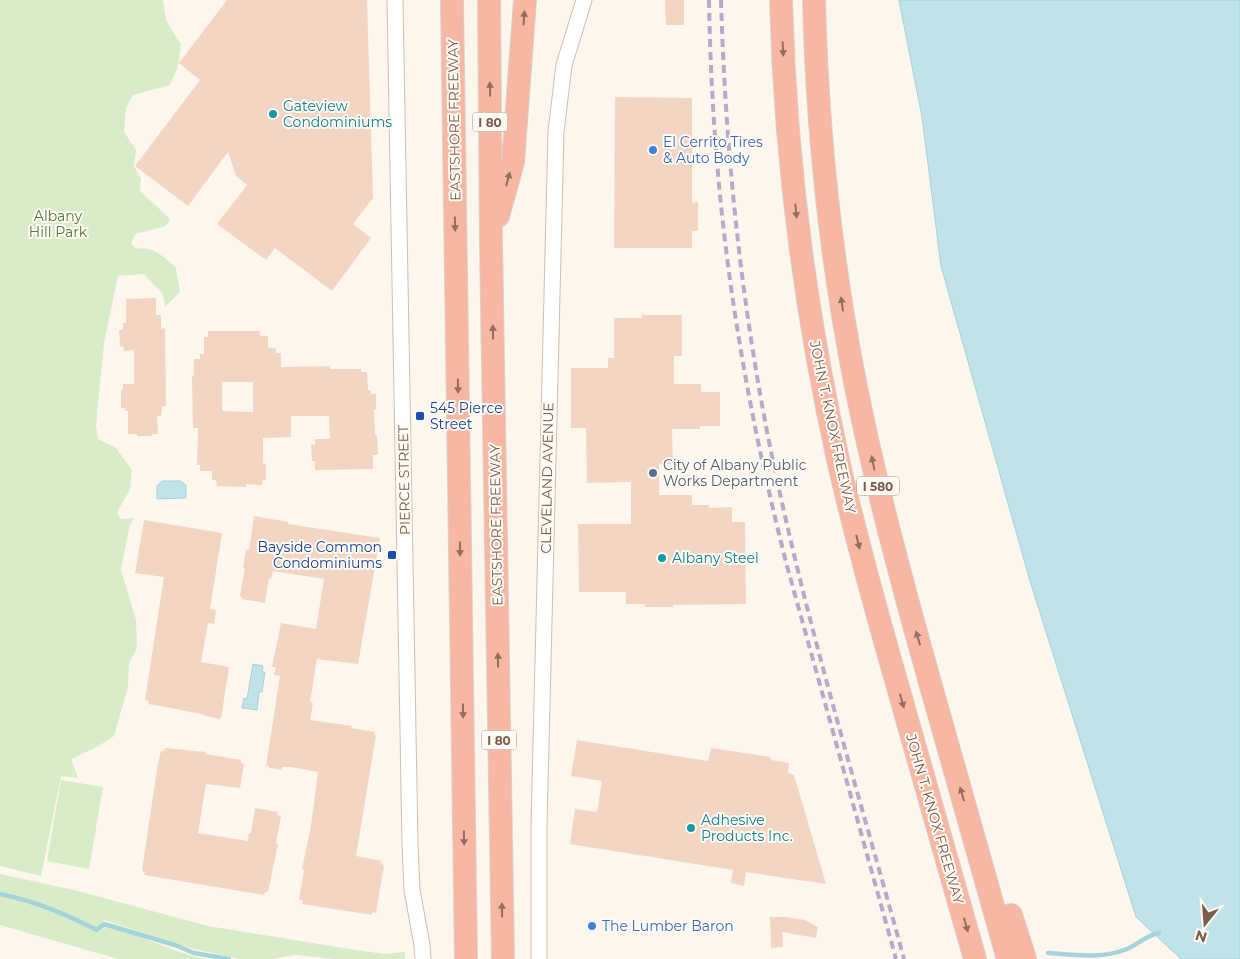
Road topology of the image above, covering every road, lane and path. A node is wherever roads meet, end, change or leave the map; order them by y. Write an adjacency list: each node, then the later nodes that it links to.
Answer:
1 (395, 0): 10 (street, PIERCE STREET)
2 (452, 0): 11 (highway, EASTSHORE FREEWAY / I 80, one-way to 11)
3 (489, 0): 8 (highway, EASTSHORE FREEWAY / I 80, one-way to 3)
4 (525, 0): 8 (highway, one-way to 4)
5 (584, 0): 13 (street, CLEVELAND AVENUE)
6 (782, 0): 14 (highway, JOHN T. KNOX FREEWAY / I 580, one-way to 14)
7 (814, 0): 9 (highway, I 580, one-way to 7)
8 (491, 243): 12 (highway, EASTSHORE FREEWAY / I 80, one-way to 8)
9 (969, 822): 15 (highway, I 580); 16 (highway)
10 (423, 959)
11 (466, 959)
12 (503, 959)
13 (539, 959)
14 (975, 959)
15 (1008, 959)
16 (1025, 959)

